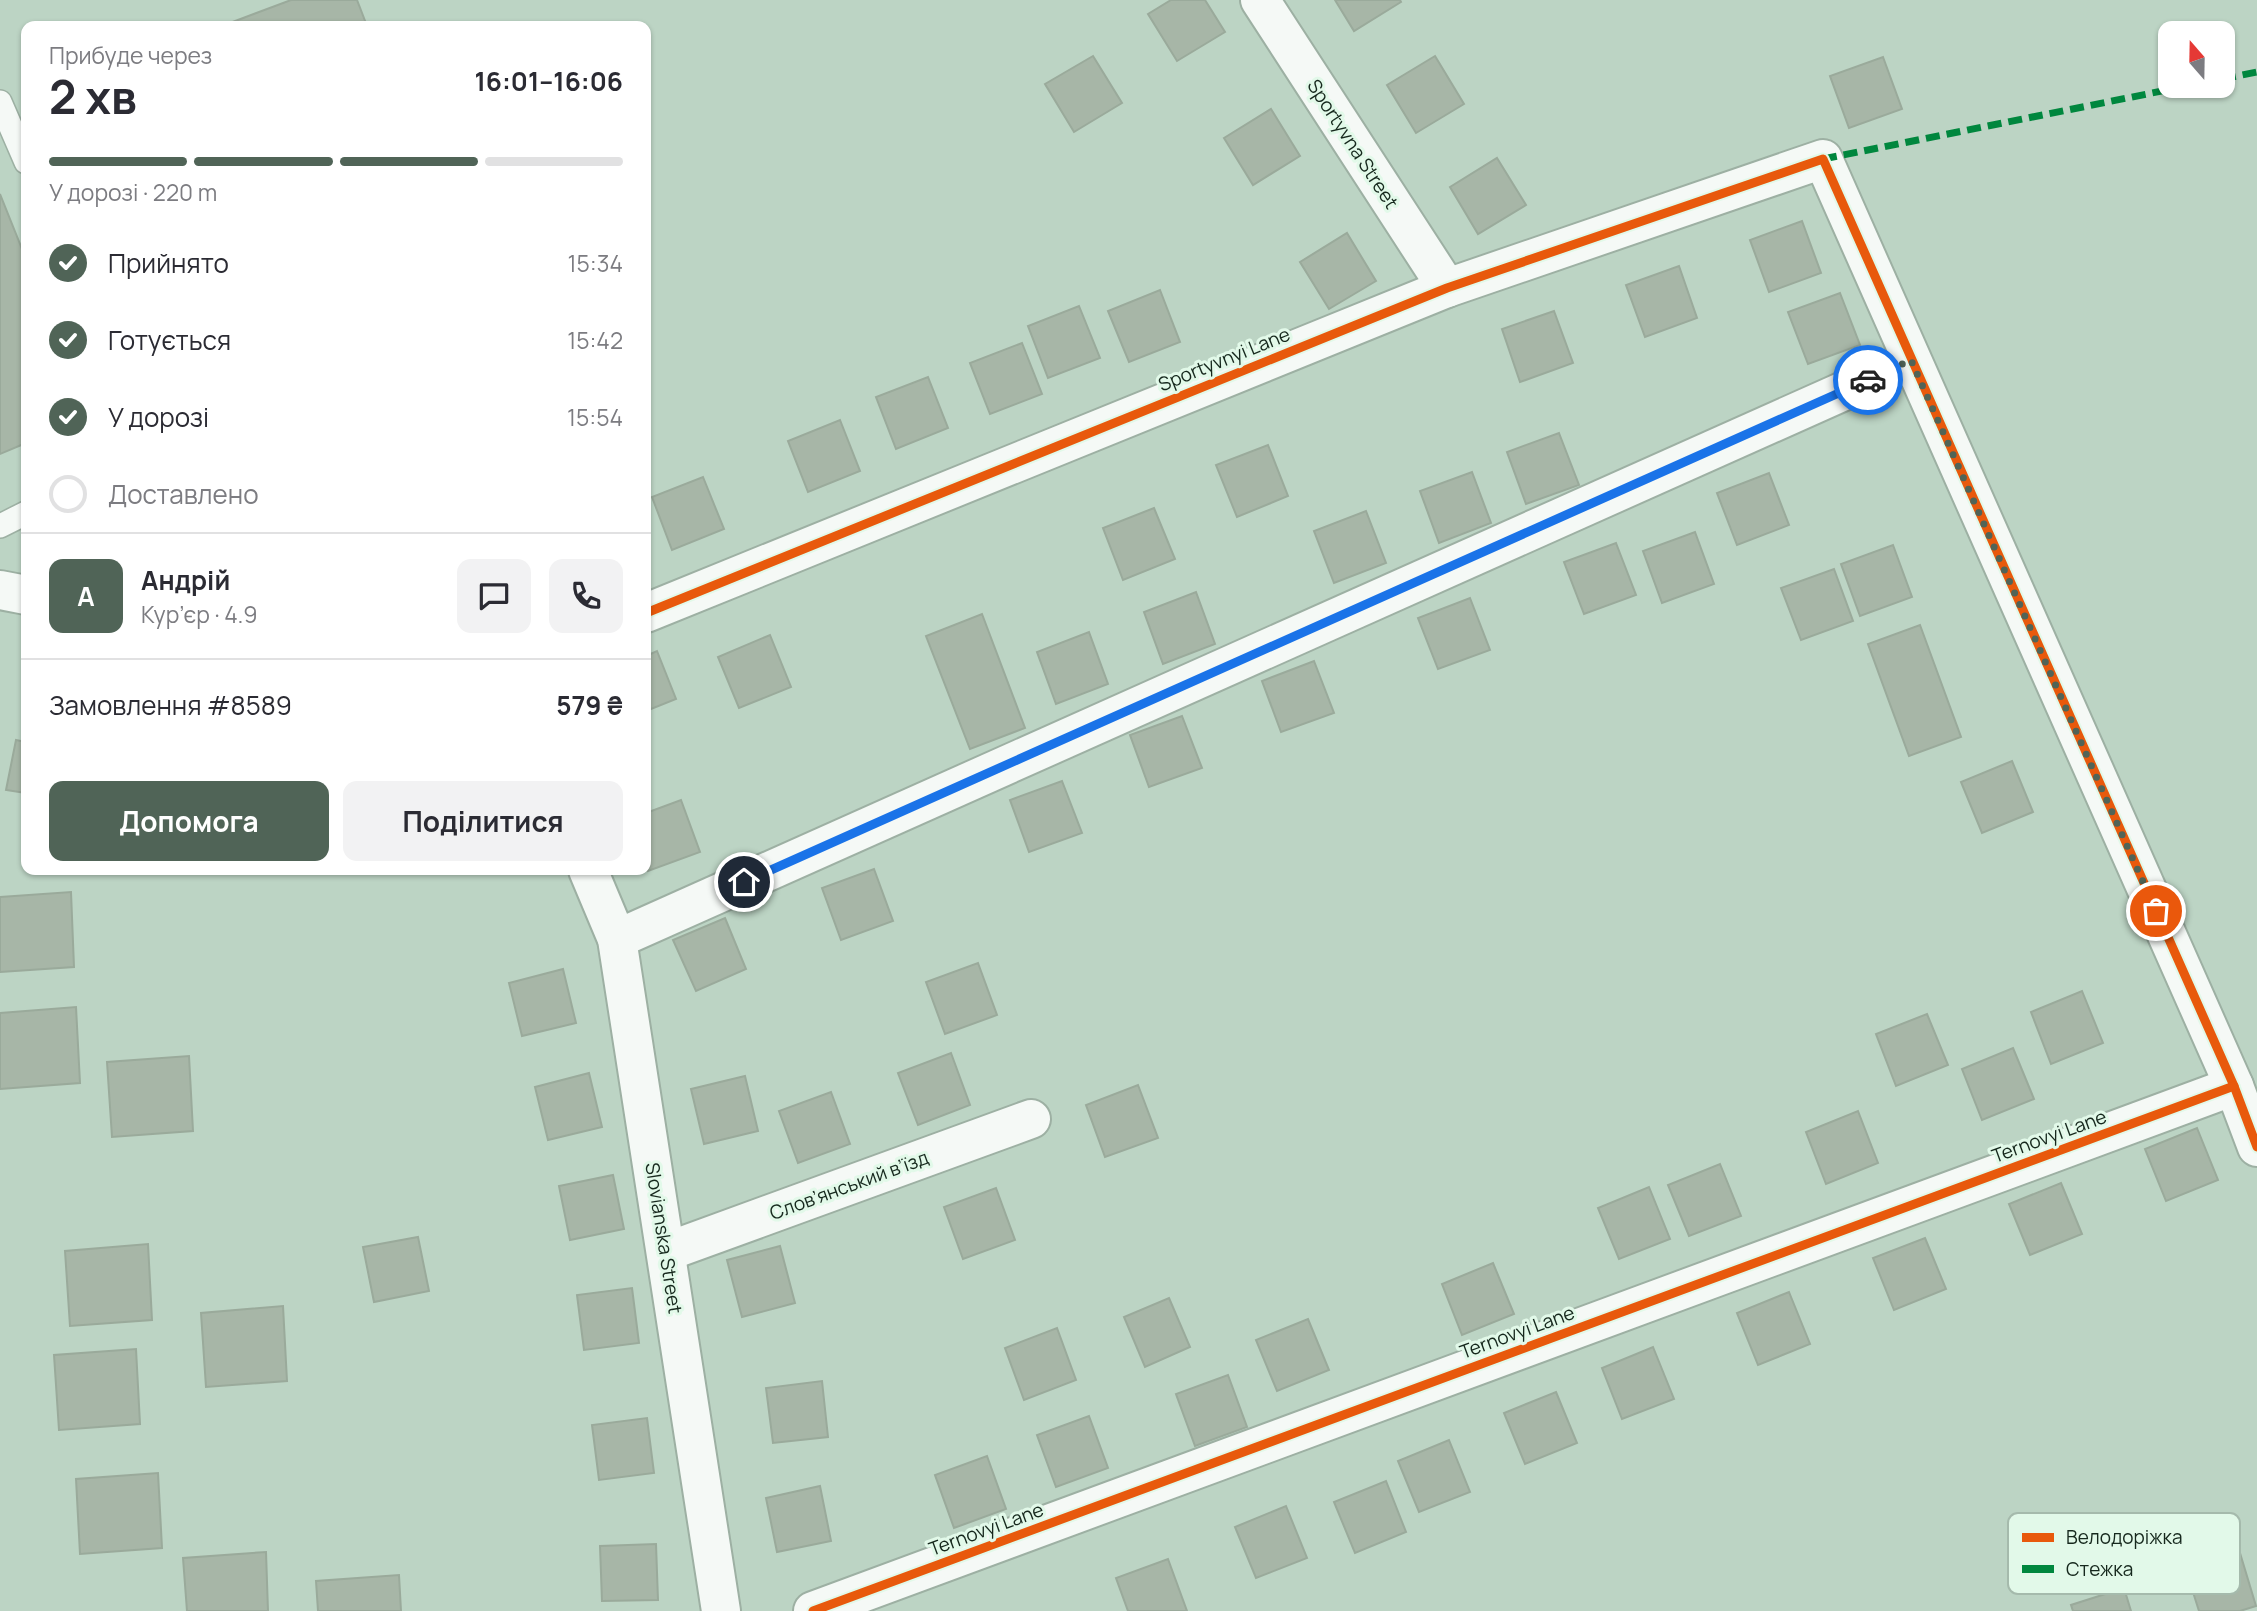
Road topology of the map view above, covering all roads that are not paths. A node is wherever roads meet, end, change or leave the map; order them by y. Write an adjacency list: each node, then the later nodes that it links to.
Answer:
1 (1259, 0): 4 (street, Sportyvna Street)
2 (0, 103): 3 (lane)
3 (21, 151)
4 (1447, 288): 5 (street, Sportyvnyi Lane); 10 (street, Sportyvnyi Lane)
5 (1911, 360): 12 (street); 13 (street)
6 (21, 516): 7 (lane)
7 (0, 526)
8 (0, 590): 9 (street)
9 (21, 594)
10 (651, 611)
11 (590, 875): 12 (street, Slovianska Street)
12 (617, 939): 16 (street, Slovianska Street)
13 (2234, 1086): 15 (street); 18 (street, Ternovyi Lane)
14 (1031, 1119): 16 (street, Слов’янський в’їзд)
15 (2257, 1147)
16 (666, 1252): 17 (street, Slovianska Street)
17 (721, 1611)
18 (813, 1611)

